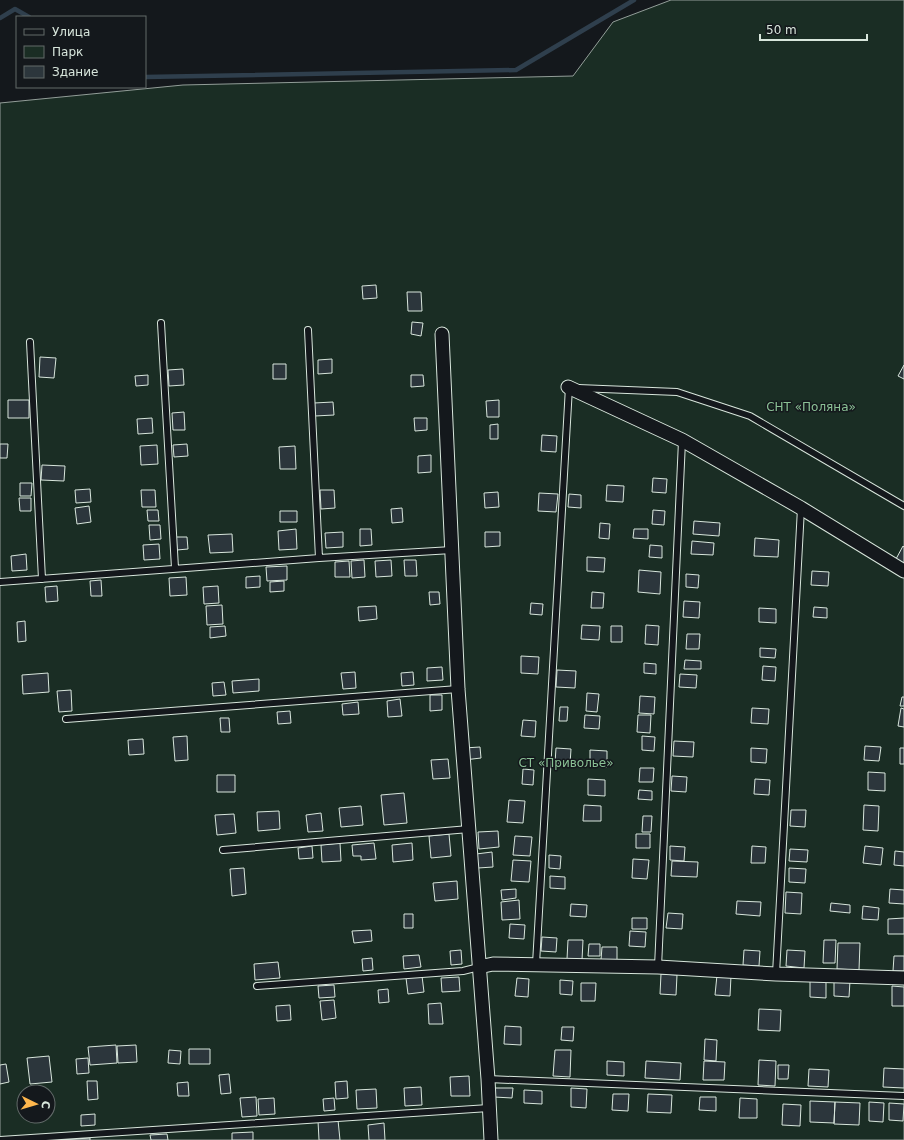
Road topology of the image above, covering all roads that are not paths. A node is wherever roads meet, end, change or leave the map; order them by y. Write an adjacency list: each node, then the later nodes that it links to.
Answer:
1 (160, 324): 11 (lane)
2 (308, 330): 10 (lane)
3 (442, 334): 9 (street)
4 (30, 342): 13 (lane)
5 (568, 387): 6 (street); 7 (lane); 19 (lane)
6 (682, 440): 8 (street); 21 (lane)
7 (904, 506)
8 (801, 508): 12 (street); 22 (lane)
9 (452, 550): 10 (lane); 15 (street)
10 (319, 558): 11 (lane)
11 (175, 568): 13 (lane)
12 (904, 571)
13 (42, 579): 14 (lane)
14 (0, 582)
15 (458, 689): 16 (lane); 17 (street)
16 (66, 719)
17 (469, 829): 18 (lane); 20 (street)
18 (223, 850)
19 (536, 964): 20 (street); 21 (street)
20 (479, 967): 24 (lane); 25 (street)
21 (658, 967): 22 (street)
22 (776, 974): 23 (street)
23 (904, 978)
24 (257, 986)
25 (488, 1079): 26 (lane); 27 (street)
26 (904, 1096)
27 (490, 1108): 28 (lane); 29 (street)
28 (0, 1140)
29 (491, 1140)

